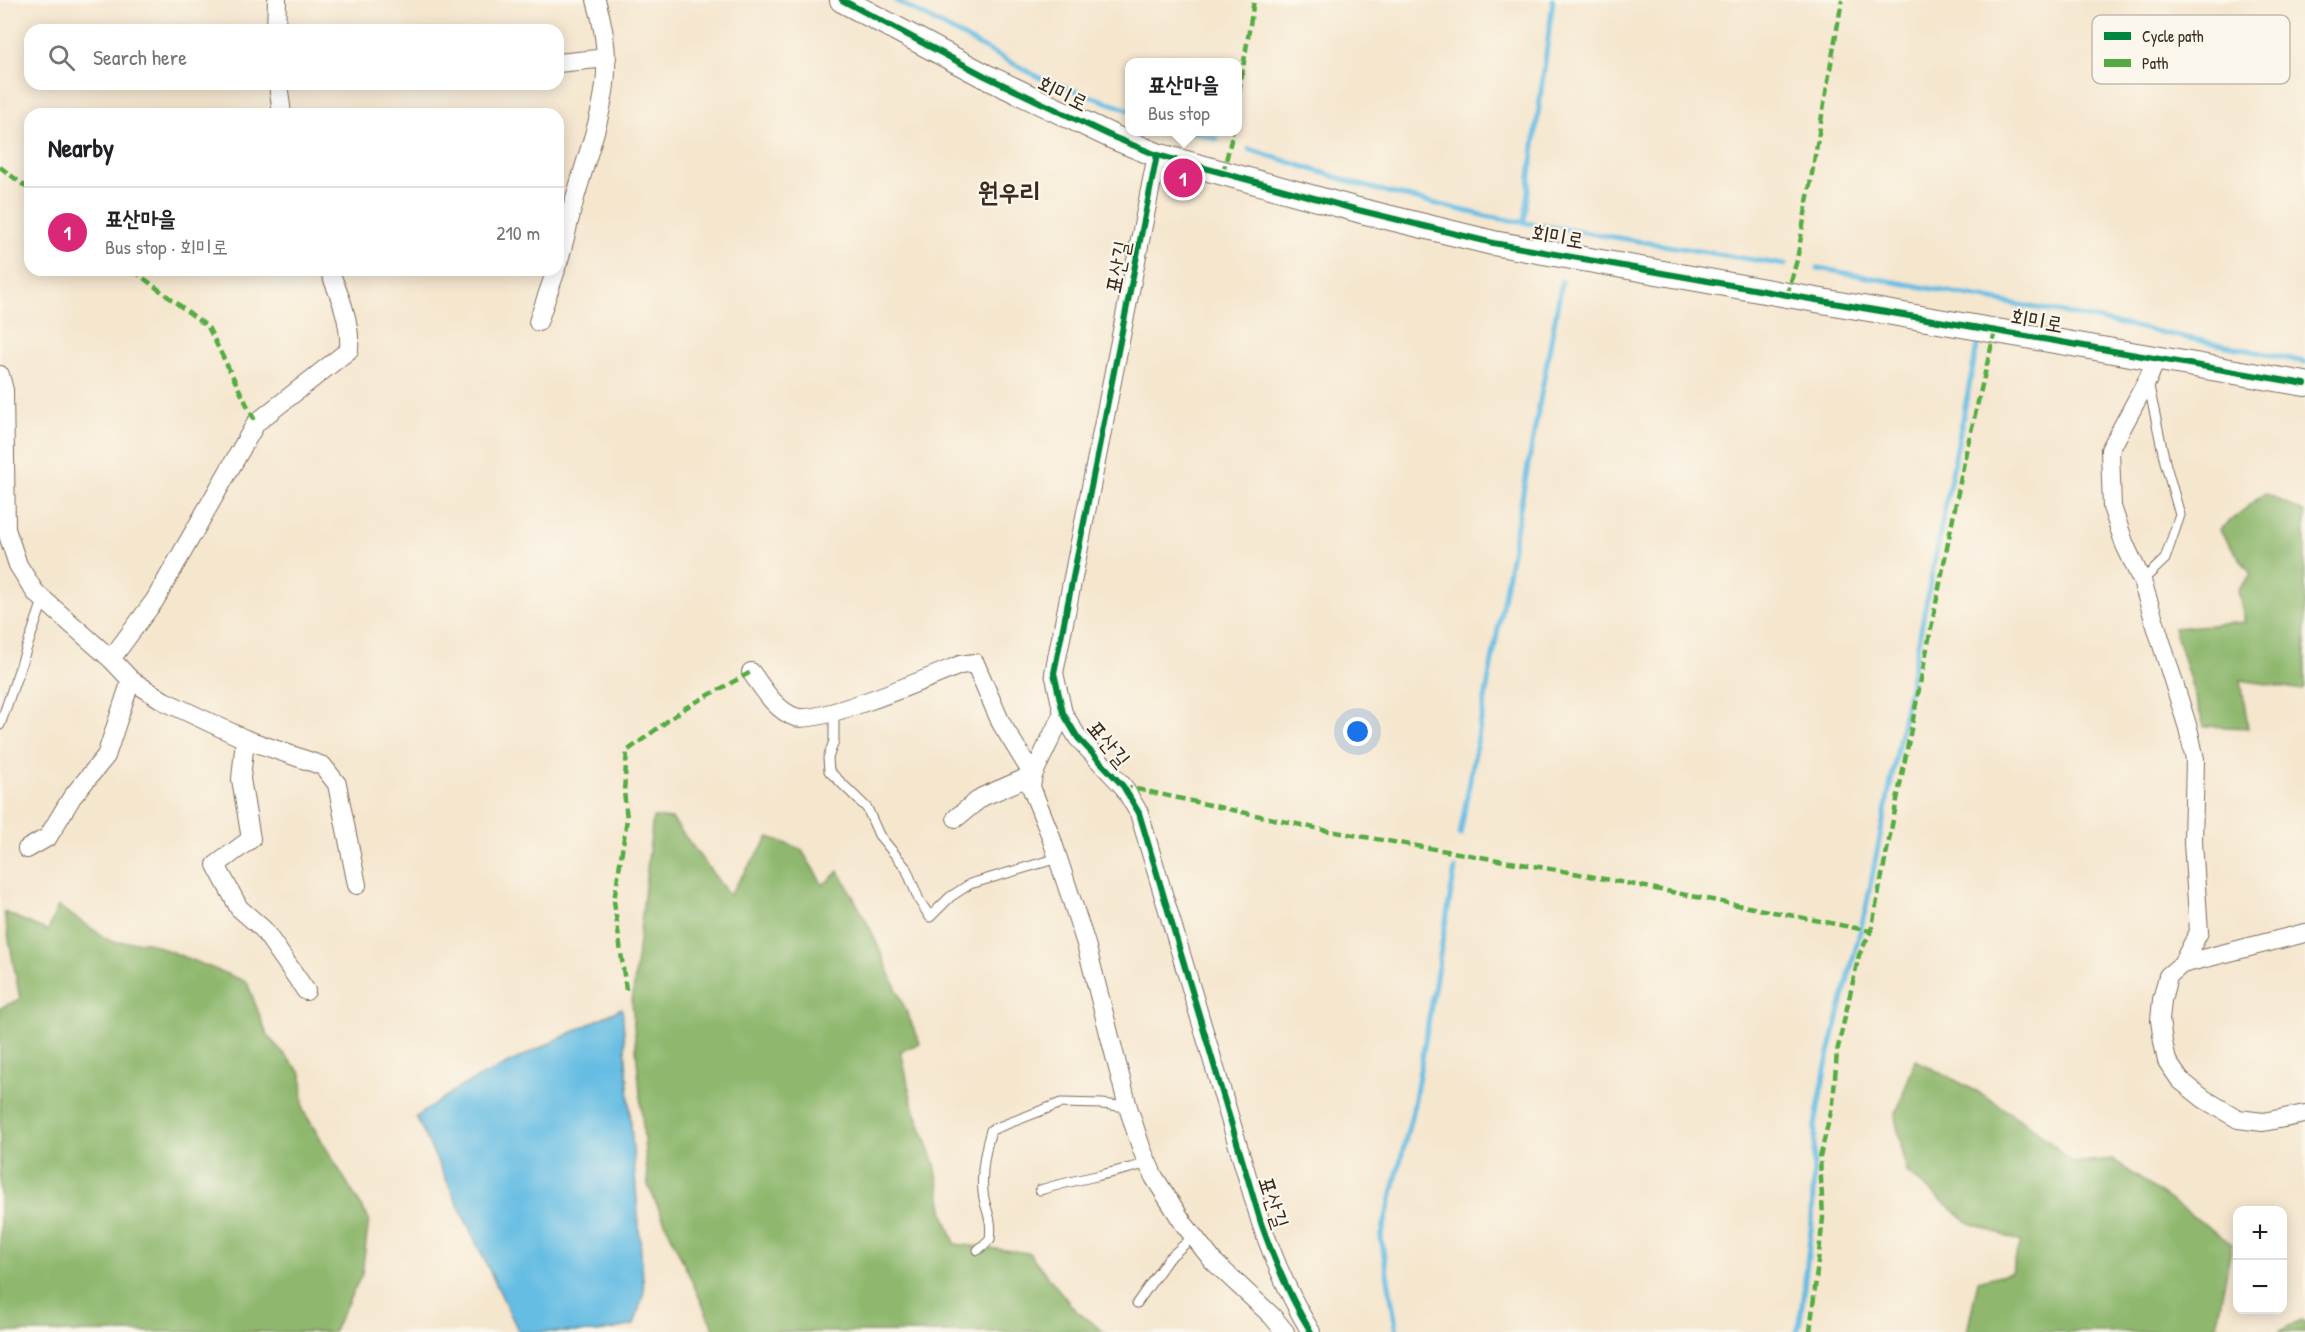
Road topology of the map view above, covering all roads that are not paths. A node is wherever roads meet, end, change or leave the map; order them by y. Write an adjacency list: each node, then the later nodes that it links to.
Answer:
1 (277, 0): 4 (street)
2 (596, 0): 5 (street)
3 (842, 0): 9 (street, 회미로)
4 (276, 24)
5 (607, 58): 6 (street); 10 (street)
6 (564, 62)
7 (279, 90): 8 (street)
8 (281, 108)
9 (1157, 155): 14 (street, 회미로); 25 (street, 표산길)
10 (564, 240)
11 (332, 276): 21 (street)
12 (554, 276): 13 (street)
13 (538, 322)
14 (2152, 369): 16 (street, 회미로); 19 (lane); 19 (street)
15 (0, 375): 17 (street)
16 (2305, 384)
17 (2, 434): 18 (street)
18 (3, 498): 20 (street)
19 (2142, 582): 34 (street)
20 (43, 601): 21 (street); 26 (lane)
21 (111, 659): 23 (street)
22 (751, 672): 24 (street)
23 (131, 680): 27 (street); 30 (street)
24 (834, 713): 28 (street); 31 (lane)
25 (1063, 713): 28 (street, 표산길); 44 (street, 표산길)
26 (0, 725)
27 (245, 739): 32 (street); 35 (street)
28 (1034, 775): 29 (street); 31 (street)
29 (956, 818)
30 (27, 849)
31 (1058, 858): 36 (street)
32 (357, 885)
33 (2305, 933): 34 (street)
34 (2182, 964): 37 (street)
35 (306, 991)
36 (1128, 1107): 38 (street); 41 (lane)
37 (2305, 1114)
38 (1148, 1163): 39 (lane); 40 (street)
39 (1040, 1190)
40 (1194, 1236): 42 (lane); 43 (street)
41 (978, 1250)
42 (1137, 1303)
43 (1285, 1332)
44 (1311, 1332)

